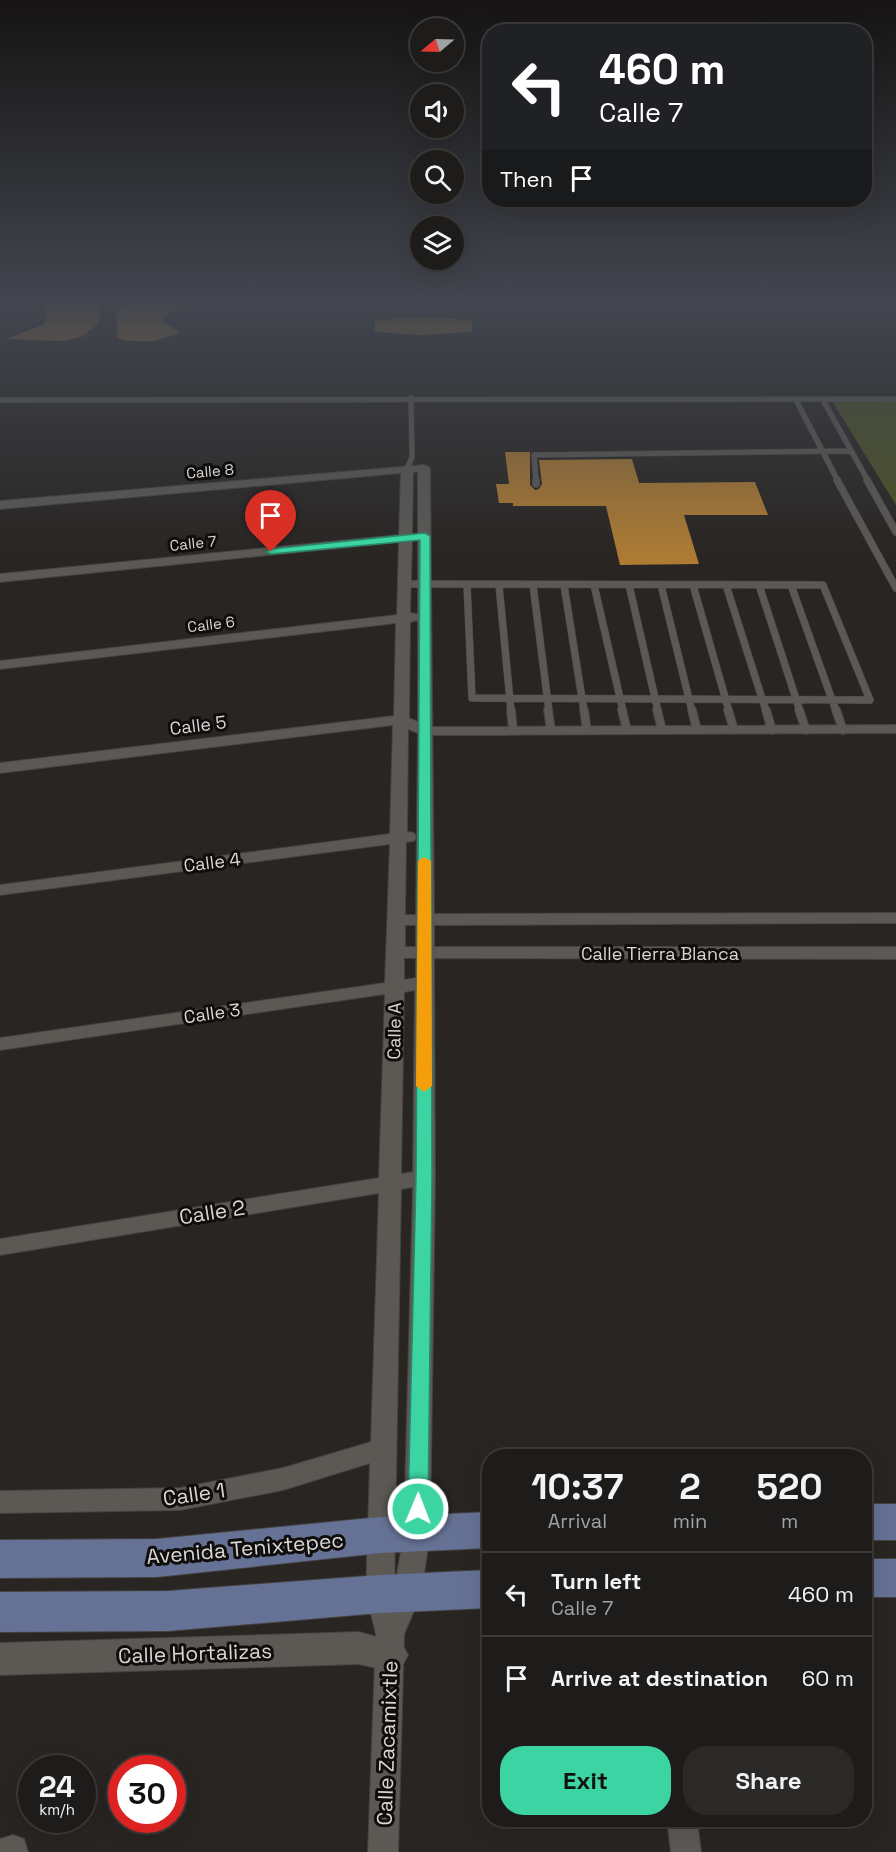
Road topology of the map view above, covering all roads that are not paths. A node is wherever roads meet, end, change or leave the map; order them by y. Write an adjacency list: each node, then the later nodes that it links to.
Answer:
1 (411, 398): 3 (lane); 4 (lane); 8 (lane)
2 (896, 399): 5 (lane)
3 (0, 400)
4 (796, 400): 5 (lane); 6 (lane)
5 (823, 400): 7 (lane)
6 (823, 451): 7 (lane); 9 (lane); 27 (lane)
7 (851, 452): 11 (lane)
8 (414, 464): 10 (street, Calle 8); 12 (street, Calle A)
9 (536, 484)
10 (0, 505)
11 (896, 532)
12 (416, 537): 13 (street, Calle 7); 14 (street, Calle A); 15 (street, Calle A)
13 (0, 578)
14 (405, 584): 15 (lane); 29 (street, Calle A)
15 (425, 585): 16 (lane); 28 (street, Calle A)
16 (467, 585): 17 (lane); 31 (lane)
17 (499, 585): 18 (lane); 31 (lane)
18 (533, 585): 19 (lane); 32 (lane)
19 (564, 585): 20 (lane); 33 (lane)
20 (594, 585): 21 (lane); 34 (lane)
21 (628, 585): 22 (lane); 35 (lane)
22 (661, 585): 23 (lane); 36 (lane)
23 (693, 585): 24 (lane); 37 (lane)
24 (726, 585): 25 (lane); 38 (lane)
25 (759, 585): 26 (lane); 39 (lane)
26 (791, 585): 40 (lane); 40 (lane)
27 (896, 588)
28 (425, 616): 29 (street, Calle 6); 52 (street, Calle A)
29 (404, 618): 30 (street, Calle 6); 41 (street, Calle A)
30 (0, 665)
31 (510, 698): 32 (lane); 53 (lane)
32 (548, 698): 33 (lane); 43 (lane)
33 (581, 698): 34 (lane); 44 (lane)
34 (620, 699): 35 (lane); 45 (lane)
35 (654, 699): 36 (lane); 46 (lane)
36 (691, 699): 37 (lane); 47 (lane)
37 (726, 699): 38 (lane); 48 (lane)
38 (764, 699): 39 (lane); 49 (lane)
39 (798, 700): 40 (lane); 50 (lane)
40 (834, 700): 51 (lane)
41 (400, 720): 52 (street); 54 (street, Calle 5); 56 (street, Calle A)
42 (896, 729): 51 (lane)
43 (551, 730): 44 (lane); 53 (lane)
44 (587, 730): 45 (lane)
45 (627, 730): 46 (lane)
46 (662, 730): 47 (lane)
47 (697, 730): 48 (lane)
48 (734, 730): 49 (lane)
49 (772, 730): 50 (lane)
50 (806, 730): 51 (lane)
51 (843, 730)
52 (426, 731): 53 (lane); 55 (street, Calle A)
53 (513, 731)
54 (0, 768)
55 (425, 835): 56 (street, Calle 4); 60 (street, Calle A)
56 (398, 838): 57 (street, Calle 4); 59 (street, Calle A)
57 (0, 890)
58 (896, 918): 60 (street, Calle Tierra Blanca)
59 (395, 920): 60 (street, Calle Tierra Blanca); 61 (street, Calle A)
60 (424, 920): 62 (street, Calle A)
61 (394, 952): 62 (street, Calle Tierra Blanca); 65 (street, Calle A)
62 (424, 953): 63 (street, Calle Tierra Blanca); 64 (street, Calle A)
63 (896, 953)
64 (424, 982): 65 (street, Calle 3); 67 (street, Calle A)
65 (394, 987): 66 (street, Calle 3); 68 (street, Calle A)
66 (0, 1044)
67 (424, 1178): 68 (street, Calle 2); 75 (street, Calle A)
68 (390, 1183): 69 (street, Calle 2); 70 (street, Calle A)
69 (0, 1247)
70 (383, 1449): 71 (street, Calle 1); 75 (street, Calle A)
71 (0, 1502)
72 (872, 1522): 73 (main road)
73 (896, 1522)
74 (482, 1530): 75 (main road, Avenida Tenixtepec)
75 (399, 1534): 76 (main road, Avenida Tenixtepec); 81 (street, Calle A); 81 (street, Calle A)
76 (0, 1559)
77 (872, 1578): 78 (main road)
78 (896, 1578)
79 (482, 1591): 81 (main road)
80 (0, 1612): 81 (main road)
81 (392, 1619): 82 (street, Calle Hortalizas); 84 (street, Calle Zacamixtle)
82 (0, 1659)
83 (683, 1827): 85 (street)
84 (383, 1852)
85 (686, 1852)

